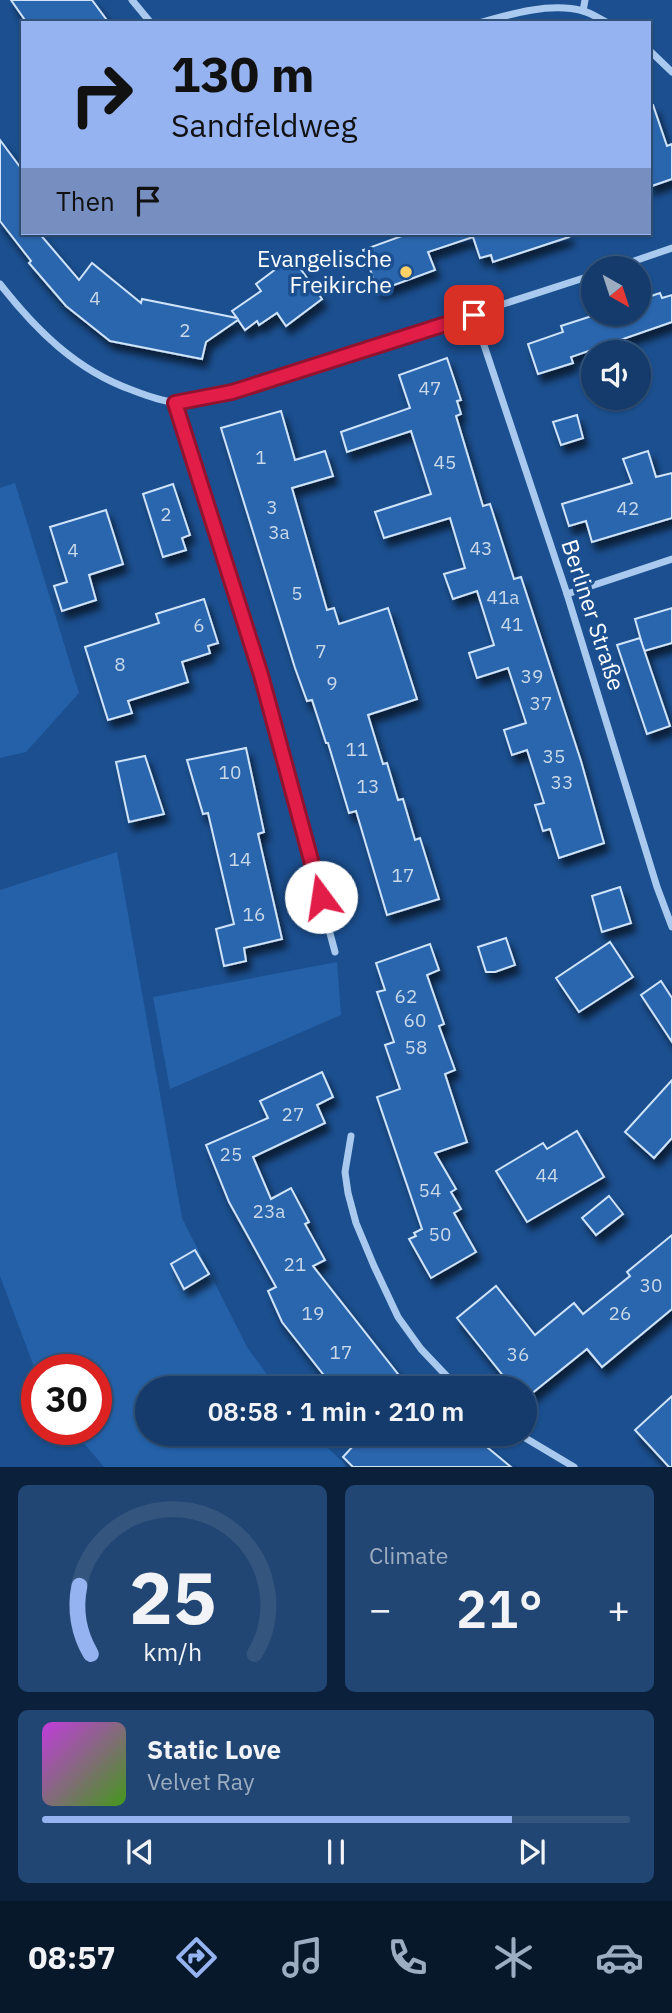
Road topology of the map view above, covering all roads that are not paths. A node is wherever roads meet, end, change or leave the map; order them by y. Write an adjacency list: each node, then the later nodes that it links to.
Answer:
1 (132, 0): 4 (street)
2 (585, 0): 3 (street)
3 (583, 11): 5 (street); 6 (street)
4 (150, 21)
5 (488, 21)
6 (604, 21)
7 (651, 52): 8 (street)
8 (672, 72)
9 (672, 248): 10 (street)
10 (649, 256)
11 (581, 279): 13 (street)
12 (0, 284): 14 (street)
13 (474, 315): 14 (street); 16 (street, Berliner Straße)
14 (175, 403): 18 (street)
15 (672, 559): 16 (street)
16 (567, 594): 17 (street, Berliner Straße)
17 (672, 927)
18 (335, 951)
19 (351, 1136): 20 (street)
20 (447, 1376)
21 (537, 1445): 22 (street)
22 (574, 1467)

